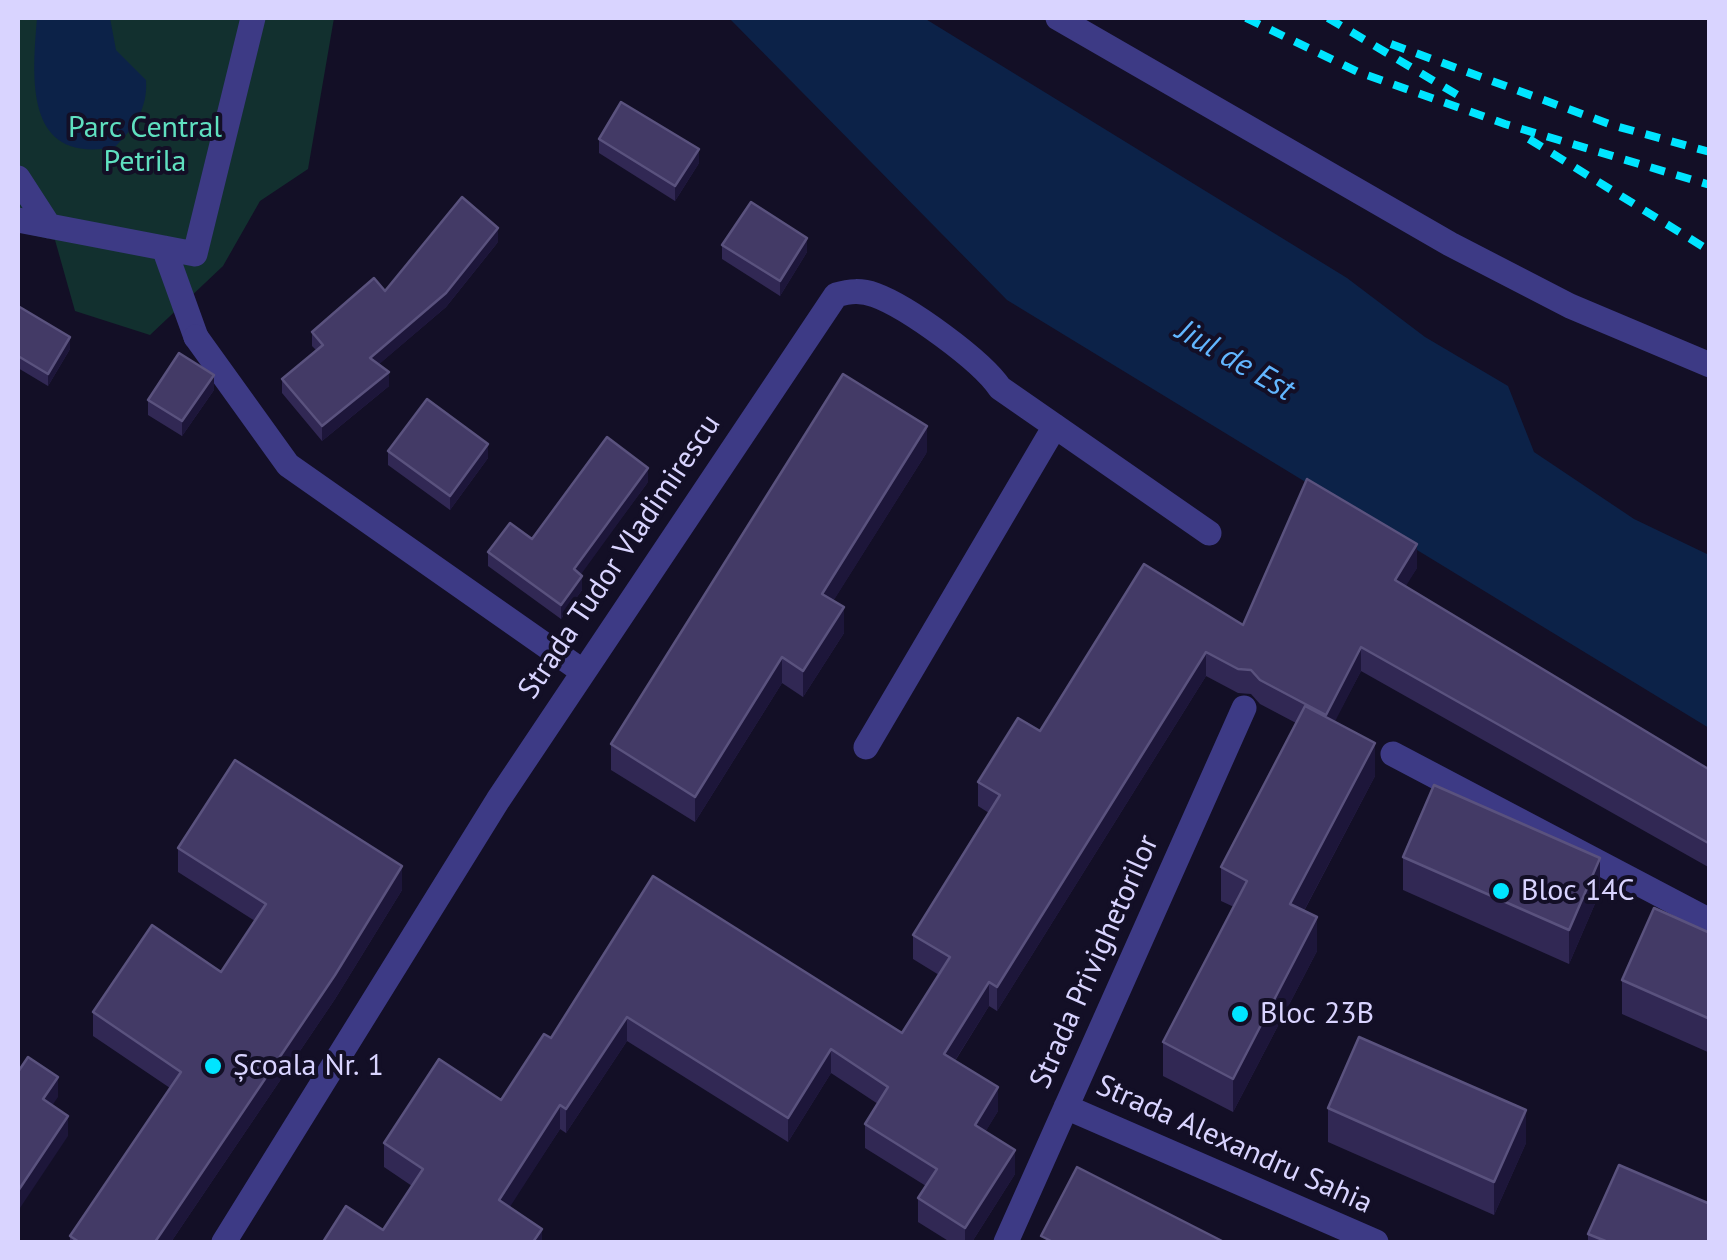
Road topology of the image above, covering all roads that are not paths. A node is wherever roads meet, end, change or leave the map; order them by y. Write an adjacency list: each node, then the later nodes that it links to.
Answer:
1 (253, 18): 6 (street)
2 (1058, 18): 7 (street)
3 (18, 178): 5 (street)
4 (18, 220): 5 (street)
5 (49, 226): 6 (street)
6 (164, 248): 10 (street)
7 (1710, 366)
8 (1055, 426): 9 (street, Strada Tudor Vladimirescu); 10 (street, Strada Tudor Vladimirescu); 12 (street)
9 (1209, 533)
10 (582, 671): 16 (street, Strada Tudor Vladimirescu)
11 (1244, 708): 15 (street, Strada Privighetorilor)
12 (866, 747)
13 (1393, 754): 14 (street)
14 (1710, 921)
15 (1066, 1108): 17 (street, Strada Privighetorilor); 18 (street, Strada Alexandru Sahia)
16 (224, 1242)
17 (1006, 1242)
18 (1376, 1242)

